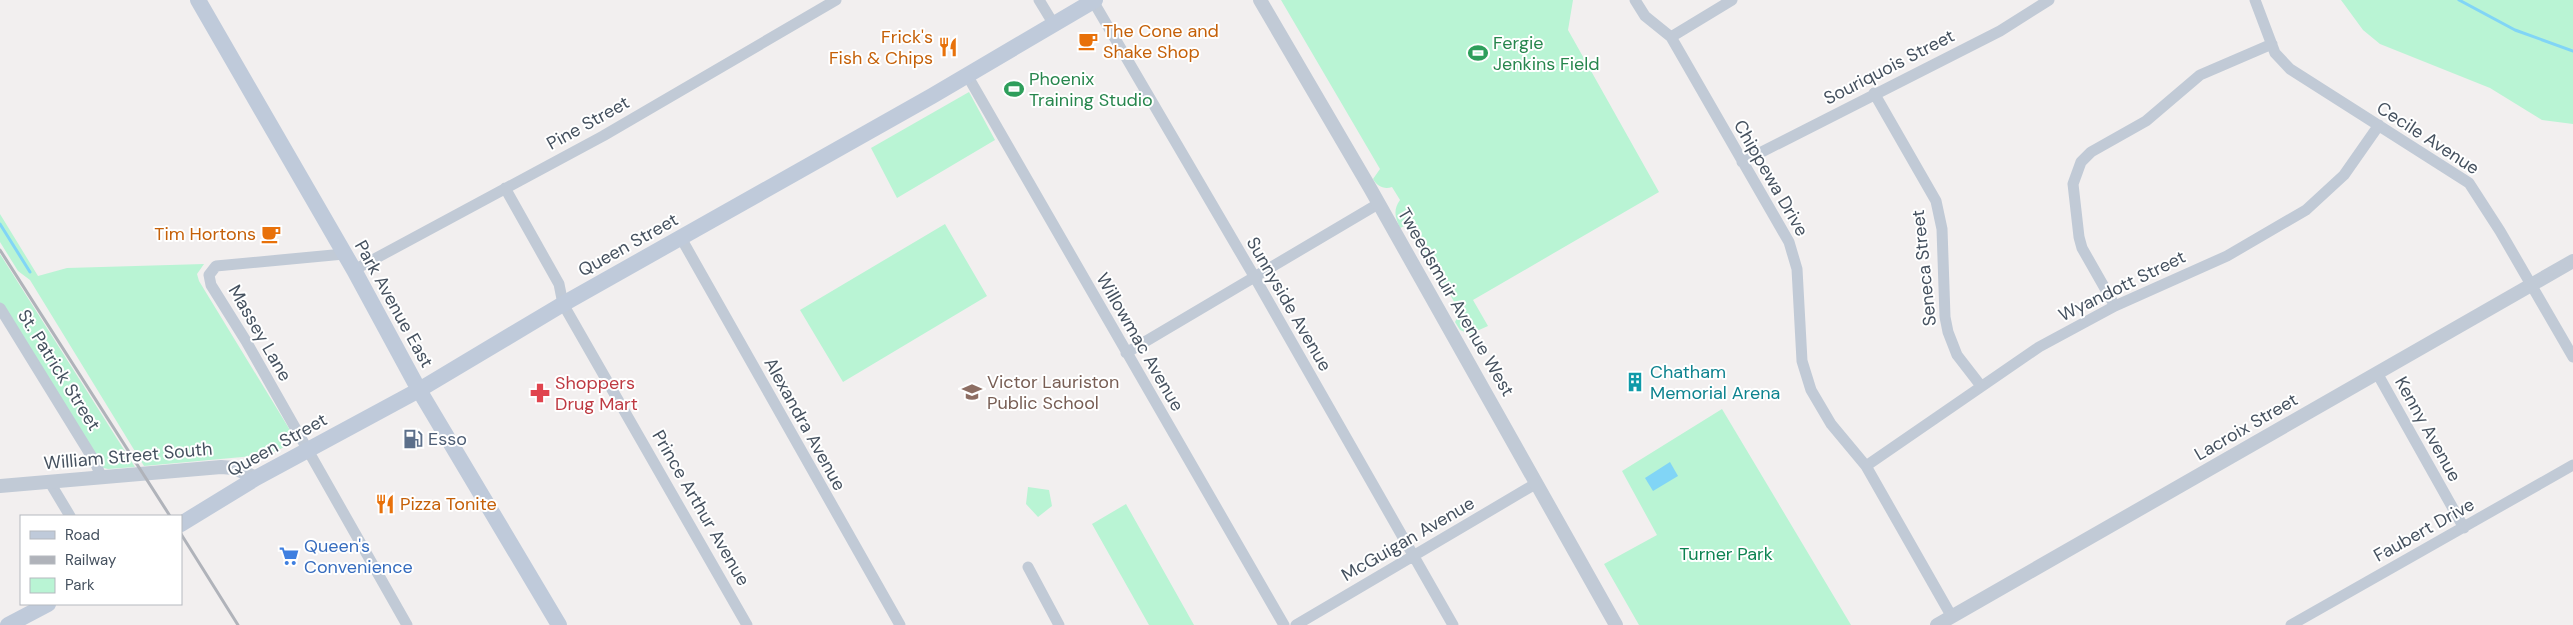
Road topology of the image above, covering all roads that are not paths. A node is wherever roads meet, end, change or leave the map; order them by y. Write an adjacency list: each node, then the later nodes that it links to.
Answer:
1 (198, 0): 20 (main road, Park Avenue East)
2 (836, 0): 17 (street, Pine Street)
3 (1040, 0): 10 (street)
4 (1094, 0): 10 (main road, Queen Street); 23 (street, Sunnyside Avenue)
5 (1260, 0): 18 (street, Tweedsmuir Avenue West)
6 (1635, 0): 11 (street)
7 (1732, 0): 11 (street)
8 (2049, 0): 14 (street, Souriquois Street)
9 (2255, 0): 12 (street, Cecile Avenue)
10 (1053, 23): 13 (main road, Queen Street)
11 (1671, 37): 16 (street, Chippewa Drive)
12 (2272, 44): 15 (street, Cecile Avenue); 26 (street)
13 (967, 75): 19 (main road, Queen Street); 28 (street, Willowmac Avenue)
14 (1874, 93): 16 (street, Souriquois Street); 31 (street, Seneca Street)
15 (2379, 126): 24 (street, Cecile Avenue); 26 (street, Wyandott Street)
16 (1742, 162): 35 (street, Chippewa Drive)
17 (505, 188): 22 (street, Pine Street); 25 (street, Prince Arthur Avenue)
18 (1378, 204): 23 (street); 39 (street, Tweedsmuir Avenue West)
19 (681, 238): 25 (main road, Queen Street); 52 (street, Alexandra Avenue)
20 (344, 254): 22 (main road, Park Avenue East); 33 (street, Massey Lane)
21 (2573, 261): 24 (street, Lacroix Street)
22 (354, 270): 32 (main road, Park Avenue East)
23 (1254, 276): 28 (street); 44 (street, Sunnyside Avenue)
24 (2531, 285): 29 (street, Cecile Avenue); 30 (street, Lacroix Street)
25 (563, 304): 32 (main road, Queen Street); 51 (street, Prince Arthur Avenue)
26 (2114, 306): 31 (street, Wyandott Street)
27 (0, 308): 36 (street, St. Patrick Street)
28 (1126, 352): 54 (street, Willowmac Avenue)
29 (2573, 358)
30 (2377, 373): 43 (street, Kenny Avenue); 47 (street, Lacroix Street)
31 (1981, 386): 35 (street, Wyandott Street)
32 (418, 390): 33 (main road, Queen Street); 50 (main road, Park Avenue East)
33 (308, 451): 37 (main road, Queen Street); 49 (street)
34 (2573, 465): 43 (street, Faubert Drive)
35 (1866, 466): 47 (street, Chippewa Drive)
36 (100, 476): 37 (street, William Street South); 38 (street, William Street South)
37 (256, 478): 42 (main road, Queen Street)
38 (49, 481): 40 (street, William Street South); 41 (street)
39 (1537, 483): 44 (street, McGuigan Avenue); 57 (street, Tweedsmuir Avenue West)
40 (0, 486)
41 (69, 515)
42 (182, 523)
43 (2464, 528): 59 (street, Faubert Drive)
44 (1413, 557): 55 (street, McGuigan Avenue); 56 (street, Sunnyside Avenue)
45 (1028, 567): 53 (street)
46 (46, 605): 48 (main road)
47 (1952, 617): 58 (street, Lacroix Street)
48 (8, 625)
49 (407, 625)
50 (559, 625)
51 (747, 625)
52 (900, 625)
53 (1060, 625)
54 (1284, 625)
55 (1296, 625)
56 (1453, 625)
57 (1616, 625)
58 (1937, 625)
59 (2291, 625)

